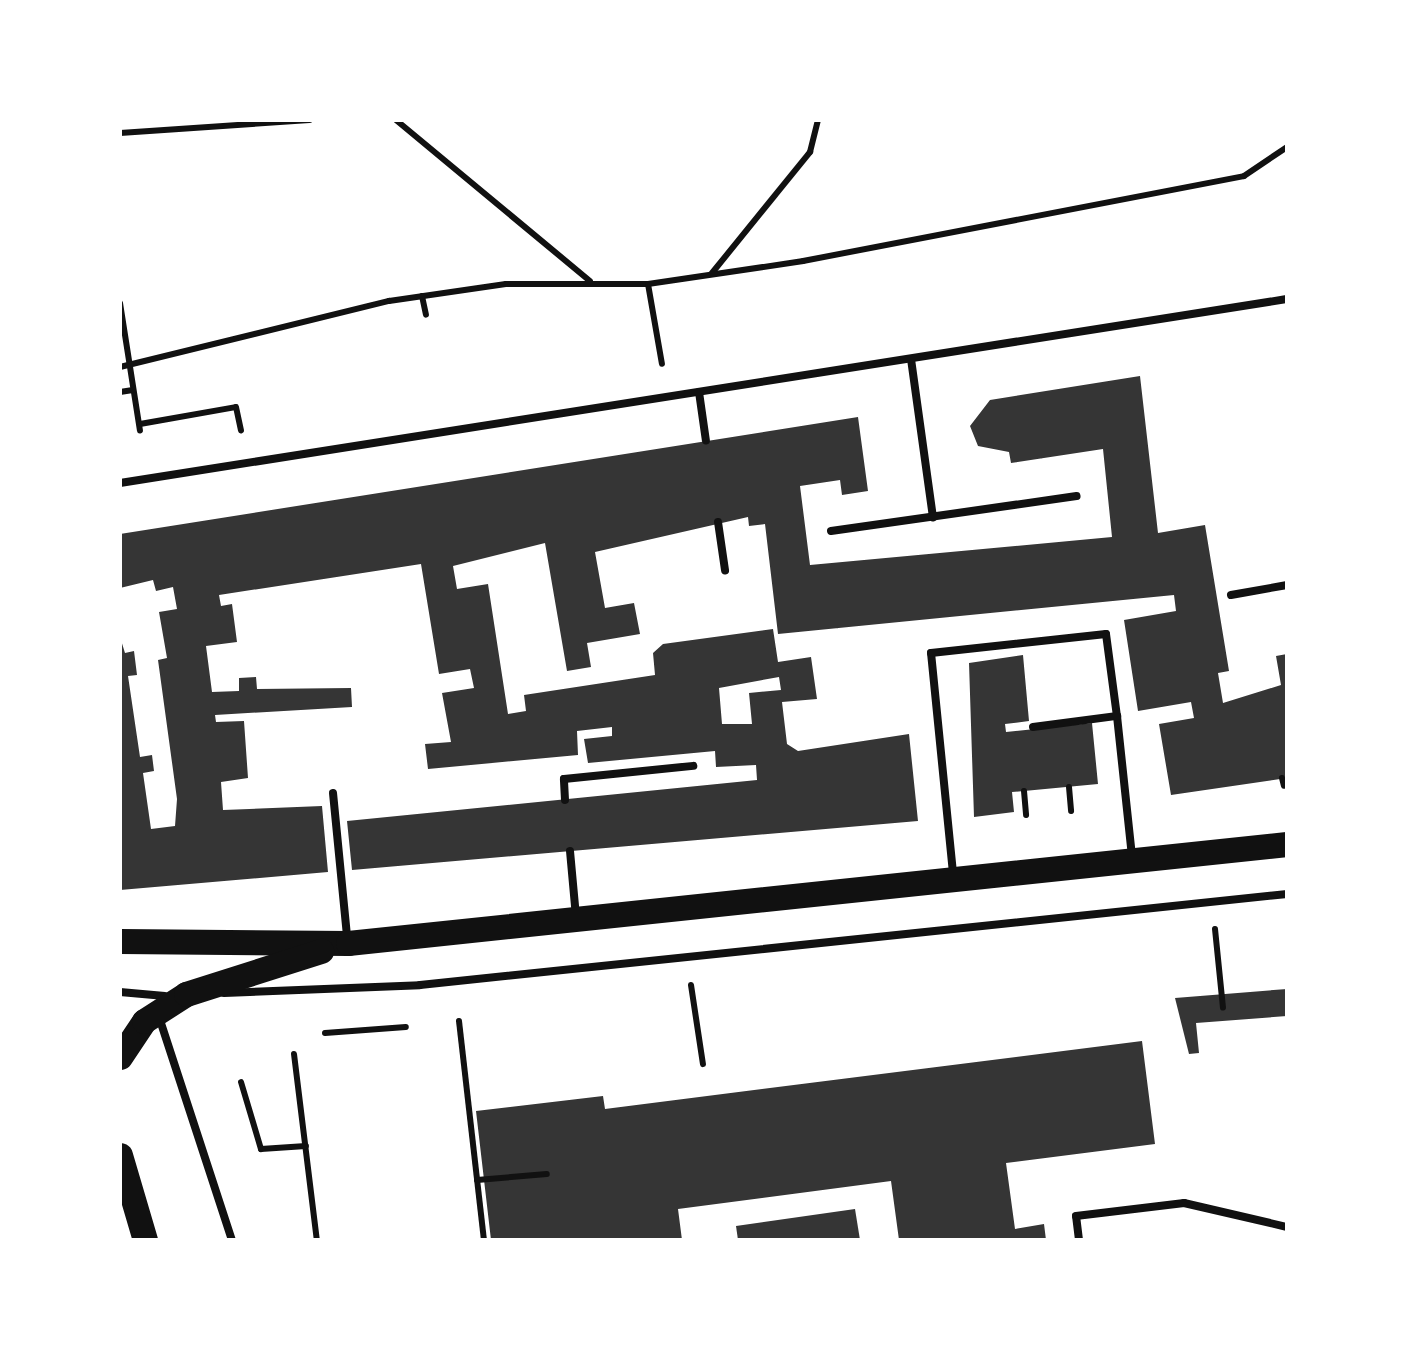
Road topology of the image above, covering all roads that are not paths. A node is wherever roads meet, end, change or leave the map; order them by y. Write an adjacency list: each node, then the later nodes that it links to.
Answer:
1 (1287, 299): 2 (lane)
2 (912, 359): 3 (lane); 7 (lane)
3 (699, 392): 4 (lane); 5 (lane)
4 (706, 441)
5 (120, 483)
6 (1077, 496): 7 (lane)
7 (933, 517): 9 (lane)
8 (718, 522): 10 (lane)
9 (831, 531)
10 (725, 570)
11 (1287, 584): 12 (lane)
12 (1232, 596)
13 (1117, 716): 14 (lane); 20 (lane); 21 (lane)
14 (1033, 727)
15 (693, 766): 17 (lane)
16 (333, 792): 25 (lane)
17 (565, 800)
18 (1287, 844): 20 (main road)
19 (570, 852): 23 (lane)
20 (1132, 860): 21 (main road)
21 (954, 879): 23 (main road)
22 (1287, 894): 27 (lane)
23 (576, 919): 25 (main road)
24 (120, 941): 25 (main road)
25 (348, 944): 27 (main road)
26 (120, 992): 27 (lane)
27 (186, 994): 28 (main road)
28 (157, 1012): 29 (main road); 33 (lane)
29 (120, 1057)
30 (120, 1155): 32 (main road)
31 (1287, 1227): 34 (lane)
32 (146, 1240)
33 (232, 1240)
34 (1079, 1240)

